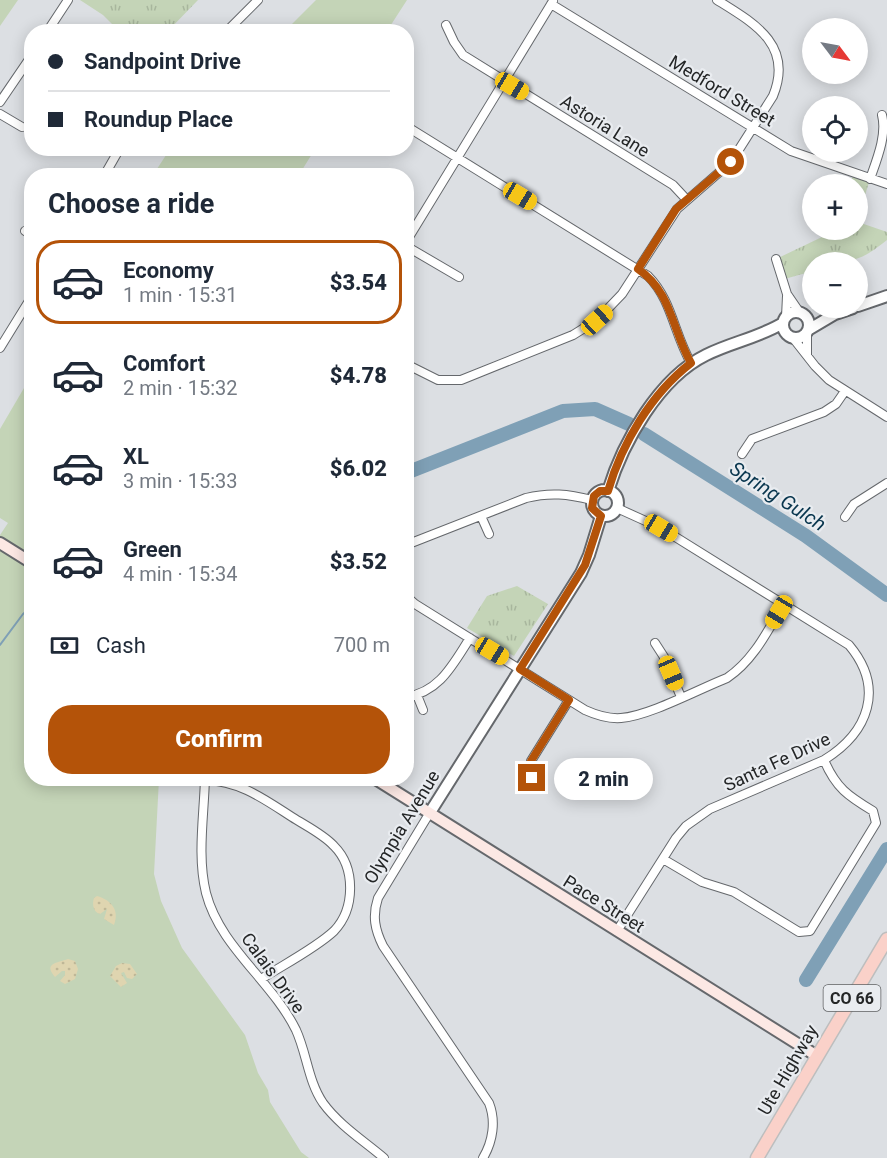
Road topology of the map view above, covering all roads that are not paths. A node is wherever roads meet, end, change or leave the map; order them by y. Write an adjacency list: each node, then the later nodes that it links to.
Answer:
1 (68, 0): 5 (street)
2 (258, 0): 6 (street)
3 (717, 0): 14 (street)
4 (551, 2): 9 (street); 14 (street, Medford Street)
5 (53, 24)
6 (234, 24)
7 (446, 26): 9 (street, Astoria Lane)
8 (24, 67): 10 (street)
9 (504, 81): 16 (street); 19 (street, Astoria Lane)
10 (0, 102)
11 (0, 114): 13 (street)
12 (882, 115): 17 (street)
13 (22, 128)
14 (753, 128): 17 (street, Medford Street); 19 (street)
15 (414, 131): 16 (street)
16 (458, 158): 20 (street); 23 (street)
17 (870, 179): 18 (street, Medford Street)
18 (887, 184)
19 (687, 201): 23 (street)
20 (414, 231)
21 (414, 249): 24 (street)
22 (776, 259): 25 (street)
23 (638, 269): 38 (street); 39 (street)
24 (459, 277)
25 (787, 294): 29 (street); 32 (street)
26 (887, 297): 27 (street)
27 (868, 303)
28 (24, 309): 36 (street)
29 (802, 314): 32 (street)
30 (805, 318): 33 (street)
31 (829, 318): 33 (street)
32 (785, 320): 34 (street); 35 (street)
33 (808, 331): 34 (street); 37 (street)
34 (791, 337): 35 (street); 37 (street)
35 (752, 339): 38 (street)
36 (0, 348)
37 (807, 355): 40 (street)
38 (691, 363): 44 (street)
39 (414, 368)
40 (845, 391): 41 (street); 42 (street)
41 (887, 417)
42 (742, 454)
43 (887, 483): 49 (street)
44 (608, 491): 45 (street); 46 (street)
45 (592, 500): 47 (street); 48 (street)
46 (617, 508): 48 (street); 55 (street, Santa Fe Drive)
47 (481, 516): 50 (street); 51 (street)
48 (601, 516): 58 (street, Olympia Avenue)
49 (845, 518)
50 (489, 534)
51 (414, 542)
52 (0, 543): 53 (main road)
53 (24, 558)
54 (414, 603): 56 (street)
55 (784, 603): 61 (street); 64 (street, Santa Fe Drive)
56 (470, 638): 58 (street); 59 (street)
57 (655, 643): 61 (street)
58 (520, 669): 62 (street); 69 (street, Olympia Avenue)
59 (417, 695): 60 (street); 63 (street)
60 (414, 696)
61 (681, 697): 62 (street)
62 (569, 700): 65 (street)
63 (423, 710)
64 (824, 760): 70 (street, Santa Fe Drive); 70 (street)
65 (532, 778)
66 (205, 786): 73 (street, Calais Drive)
67 (238, 786): 73 (street)
68 (387, 786): 69 (main road, Pace Street)
69 (429, 813): 71 (main road, Pace Street); 76 (street, Olympia Avenue)
70 (663, 859): 71 (street, Santa Fe Drive)
71 (616, 931): 74 (main road, Pace Street)
72 (887, 939): 74 (main road, Ute Highway / CO 66)
73 (261, 979): 75 (street, Calais Drive)
74 (817, 1056): 77 (main road, Ute Highway / CO 66)
75 (384, 1158)
76 (483, 1158)
77 (757, 1158)

